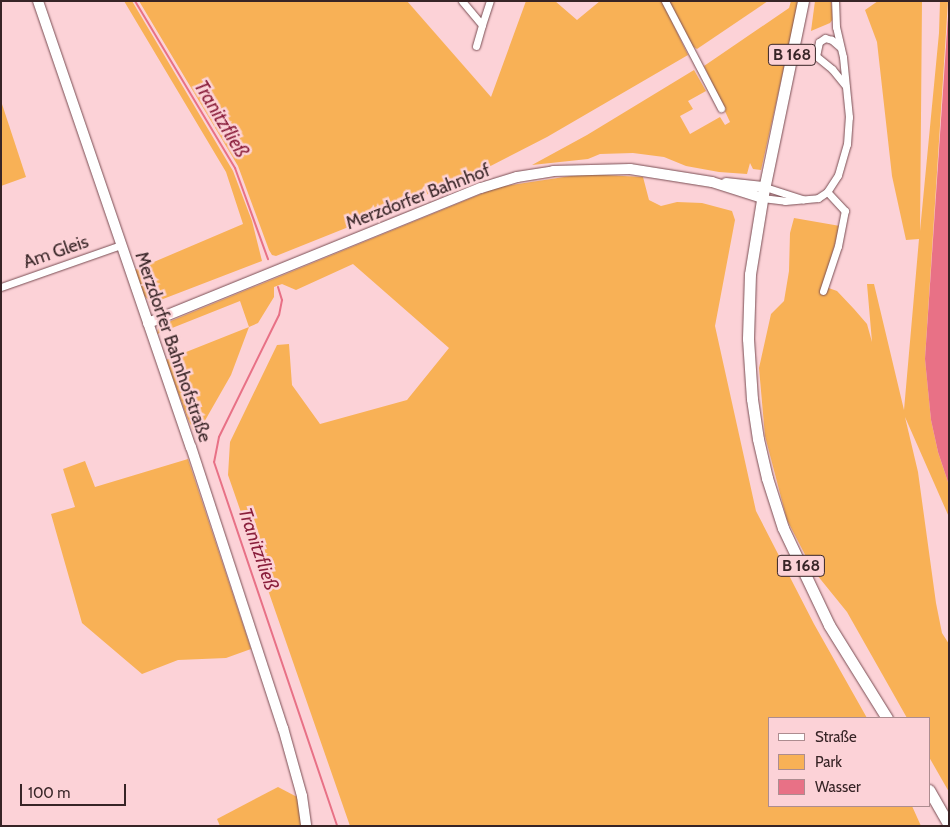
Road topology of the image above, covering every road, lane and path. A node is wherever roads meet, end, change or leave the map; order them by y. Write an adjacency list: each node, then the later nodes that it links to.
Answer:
1 (38, 1): 15 (street, Merzdorfer Bahnhofstraße)
2 (462, 1): 7 (street)
3 (490, 1): 7 (street)
4 (665, 1): 11 (street)
5 (803, 1): 13 (main road, B 168)
6 (835, 1): 9 (street)
7 (482, 25): 8 (street)
8 (476, 46)
9 (840, 47): 10 (street); 10 (street)
10 (845, 85): 12 (street)
11 (721, 108)
12 (827, 192): 14 (street); 17 (street)
13 (763, 193): 14 (street); 14 (street); 18 (street, Merzdorfer Bahnhof); 19 (main road, B 168)
14 (806, 200)
15 (121, 245): 16 (street, Am Gleis); 18 (street, Merzdorfer Bahnhofstraße)
16 (1, 287)
17 (823, 291)
18 (148, 323): 22 (street, Merzdorfer Bahnhofstraße)
19 (886, 717)
20 (930, 792): 21 (main road)
21 (949, 825)
22 (306, 826)

